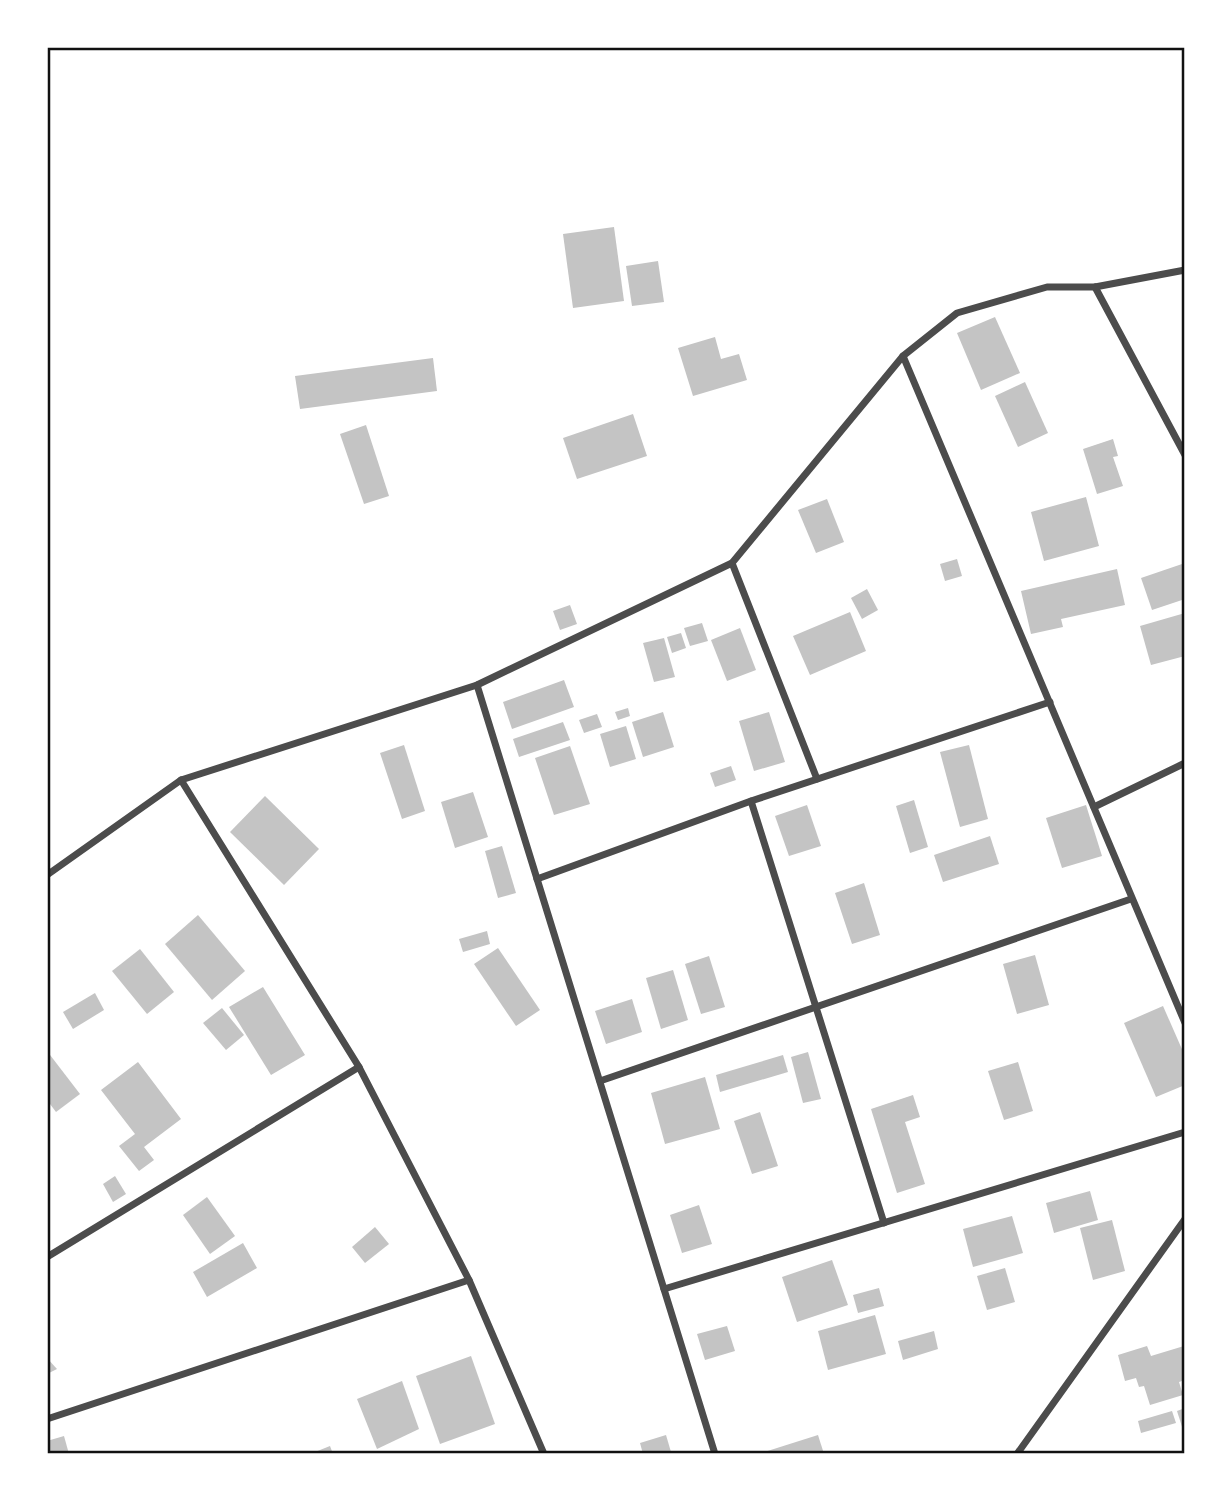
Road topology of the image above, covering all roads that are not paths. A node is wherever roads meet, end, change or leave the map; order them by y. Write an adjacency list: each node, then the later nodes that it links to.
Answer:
1 (1185, 270): 2 (street)
2 (1095, 287): 3 (street); 4 (street)
3 (903, 356): 5 (street); 7 (street)
4 (1185, 455)
5 (732, 563): 6 (street); 9 (street)
6 (477, 685): 10 (street); 14 (street)
7 (1050, 702): 9 (street); 12 (street)
8 (1185, 763): 12 (street)
9 (817, 779): 11 (street)
10 (181, 780): 13 (street); 18 (street)
11 (751, 801): 14 (street); 16 (street)
12 (1094, 807): 15 (street)
13 (47, 875)
14 (537, 879): 19 (street)
15 (1131, 899): 16 (street); 17 (street)
16 (814, 1008): 19 (street); 22 (street)
17 (1185, 1023)
18 (359, 1067): 23 (street); 24 (street)
19 (600, 1082): 25 (street)
20 (1185, 1132): 22 (street)
21 (1185, 1219): 29 (street)
22 (884, 1223): 25 (street)
23 (47, 1257)
24 (469, 1280): 26 (street); 27 (street)
25 (664, 1289): 28 (street)
26 (47, 1419)
27 (544, 1454)
28 (715, 1454)
29 (1017, 1454)

